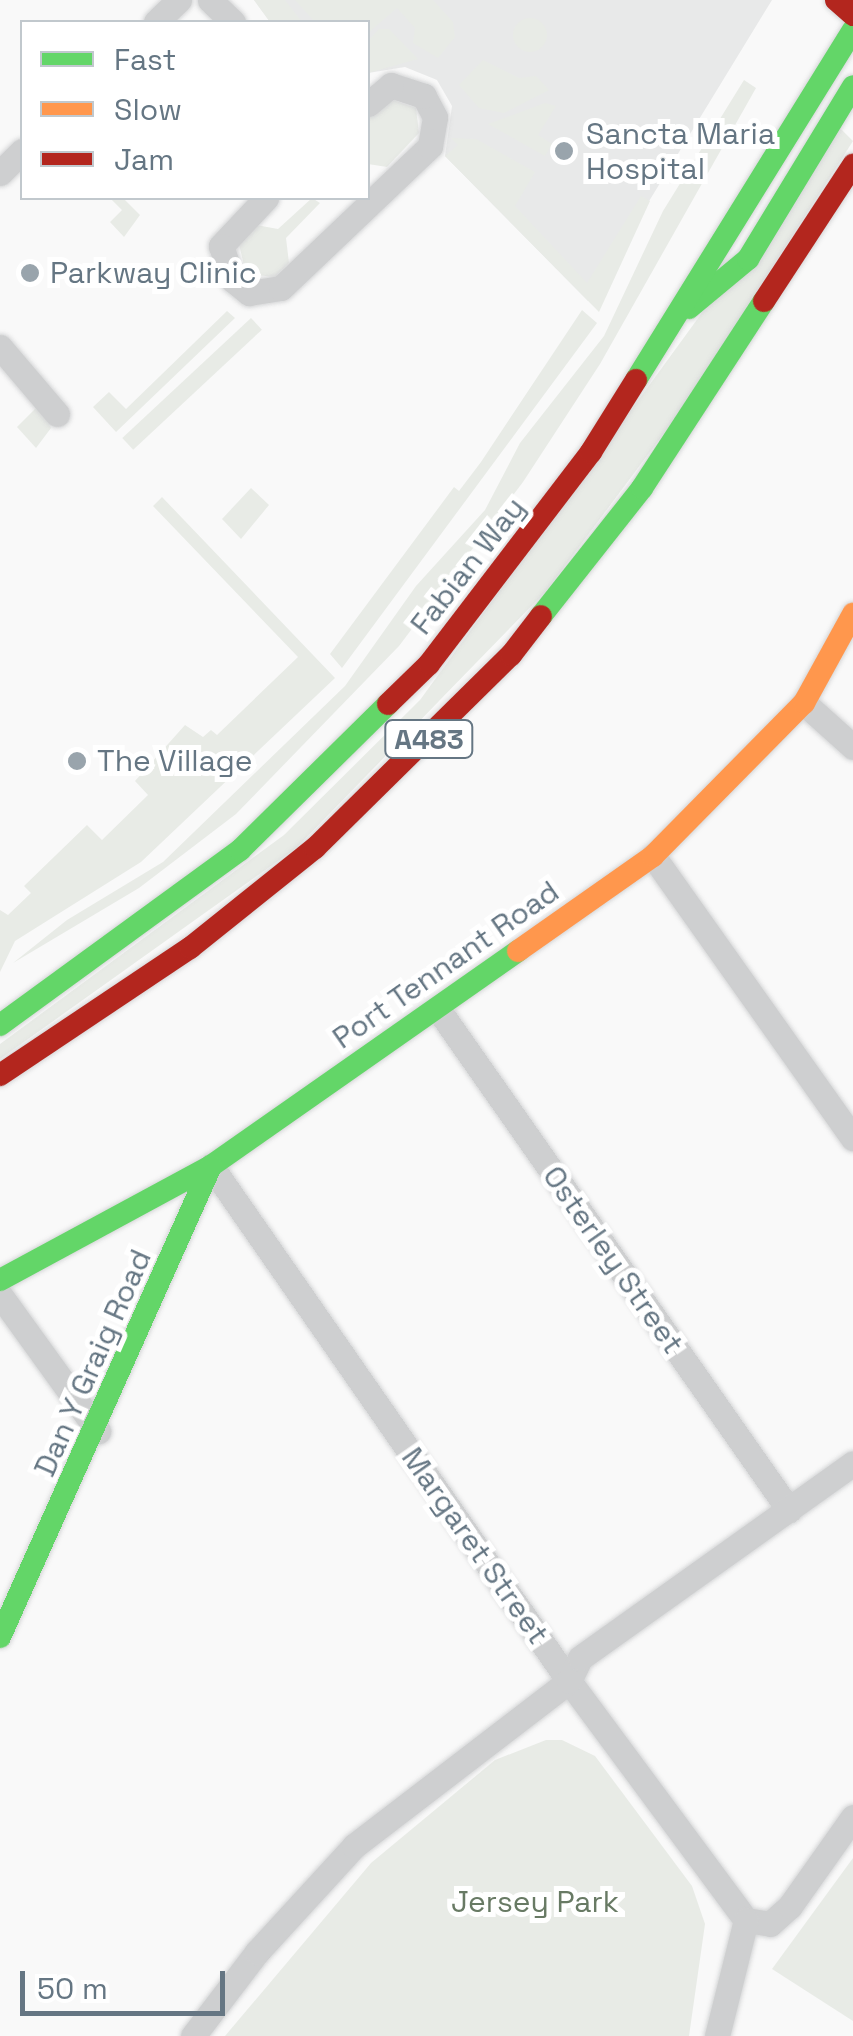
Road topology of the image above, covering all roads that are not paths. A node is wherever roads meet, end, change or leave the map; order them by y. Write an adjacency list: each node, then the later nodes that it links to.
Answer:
1 (179, 0): 5 (street)
2 (210, 0): 6 (street)
3 (836, 0): 4 (main road)
4 (853, 15)
5 (158, 20)
6 (231, 20)
7 (853, 30): 14 (main road, Fabian Way / A483)
8 (853, 86): 14 (main road)
9 (370, 100): 13 (street)
10 (20, 153): 12 (street)
11 (853, 165): 23 (main road, A483)
12 (0, 172)
13 (264, 200)
14 (678, 317): 22 (main road, Fabian Way / A483)
15 (1, 350): 16 (street)
16 (57, 414)
17 (853, 614): 18 (main road, Port Tennant Road)
18 (804, 702): 19 (street); 20 (main road, Port Tennant Road)
19 (853, 747)
20 (653, 856): 21 (main road, Port Tennant Road); 24 (street)
21 (438, 1009): 25 (main road, Port Tennant Road); 30 (street, Osterley Street)
22 (0, 1025)
23 (0, 1076)
24 (853, 1138)
25 (211, 1166): 26 (main road, Port Tennant Road); 28 (main road, Dan Y Graig Road); 32 (street, Margaret Street)
26 (0, 1280)
27 (0, 1295): 28 (street)
28 (98, 1431): 31 (main road, Dan Y Graig Road)
29 (853, 1463): 30 (street)
30 (788, 1510): 32 (street)
31 (0, 1637)
32 (569, 1682): 34 (street, Margaret Street); 35 (street)
33 (853, 1817): 34 (street)
34 (746, 1920): 36 (street)
35 (193, 2036)
36 (717, 2036)

